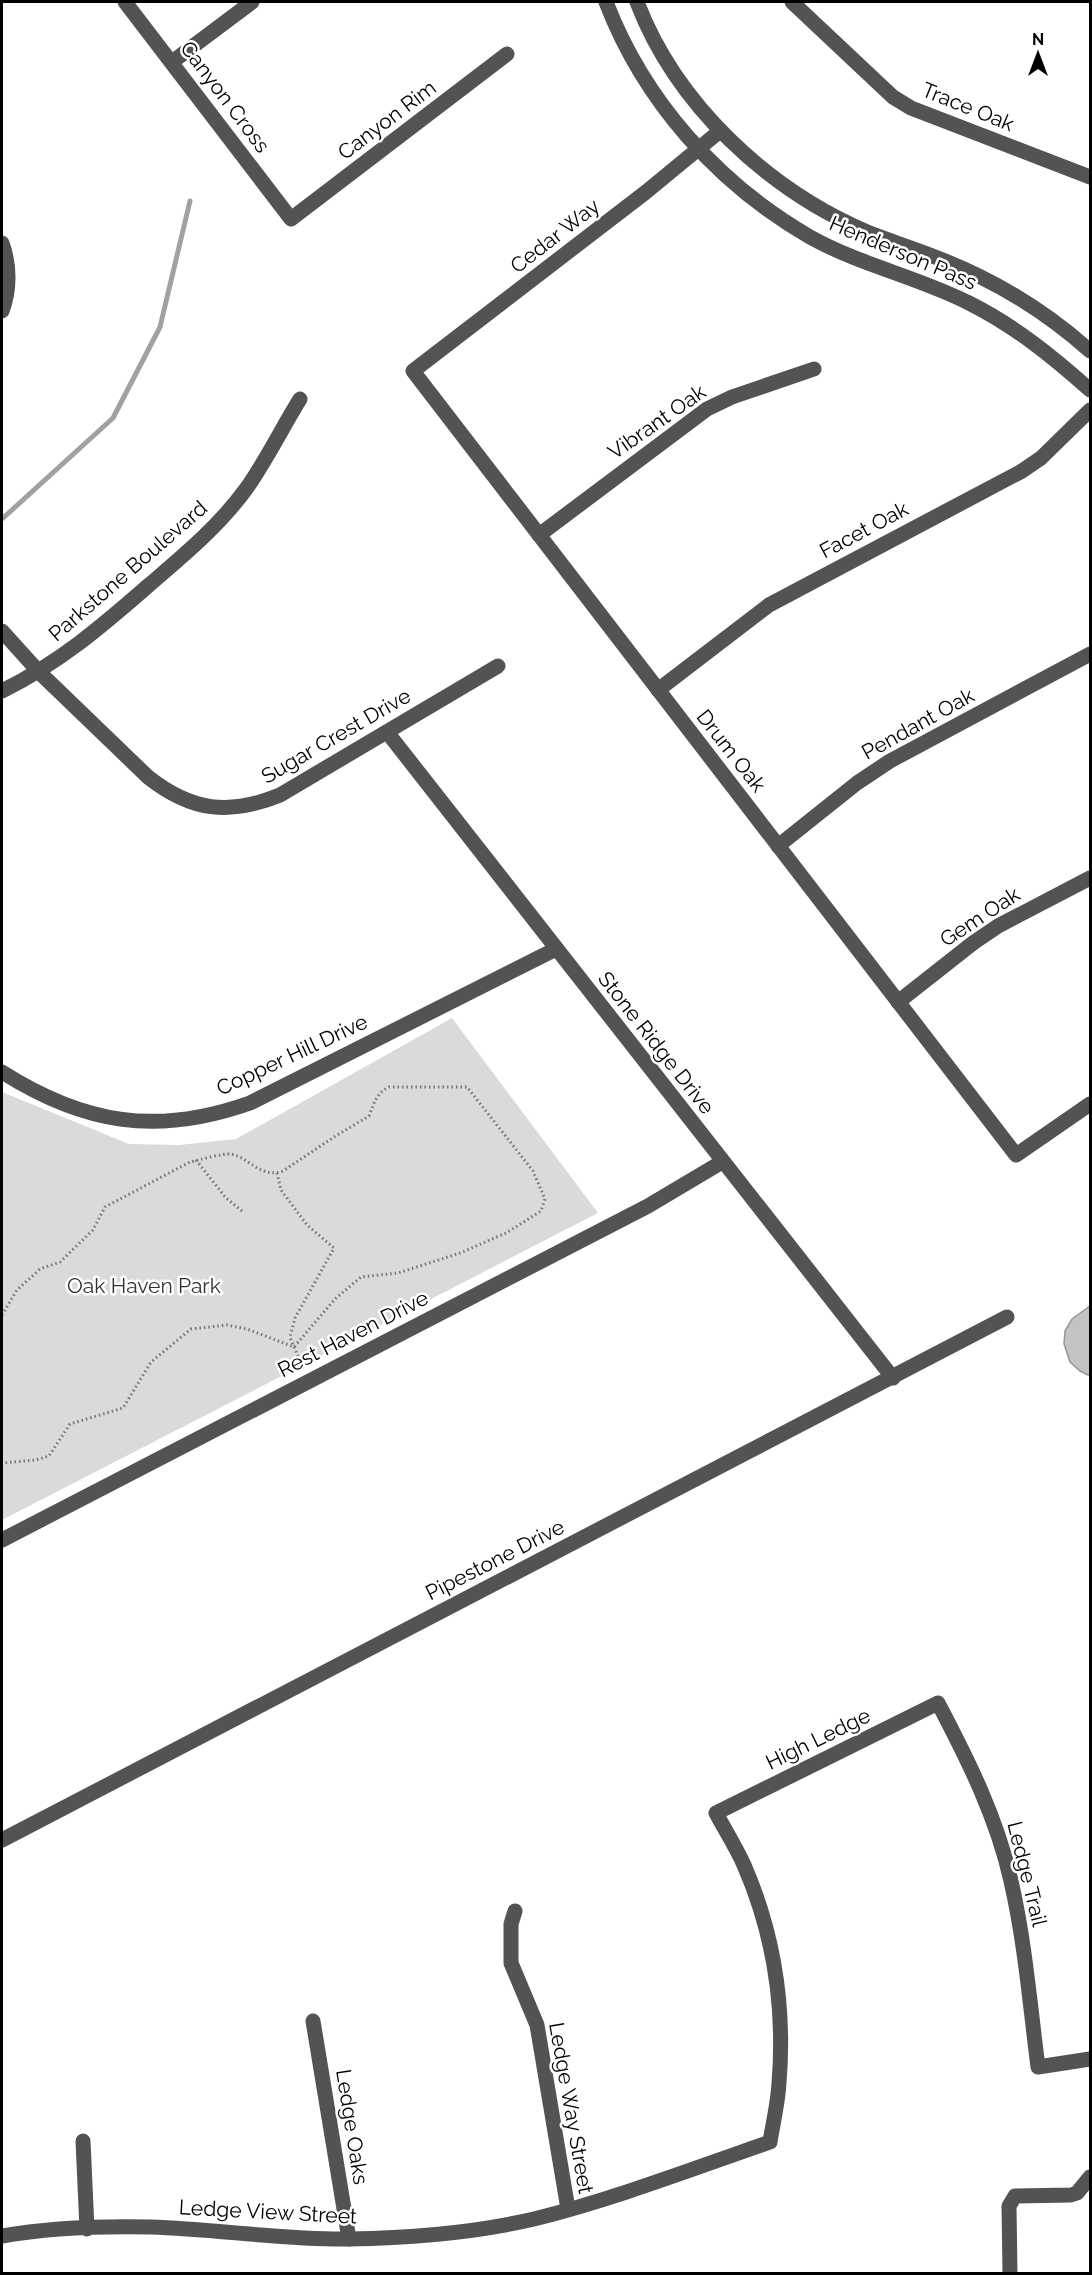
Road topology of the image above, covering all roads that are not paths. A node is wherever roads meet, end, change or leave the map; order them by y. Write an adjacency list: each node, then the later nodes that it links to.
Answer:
1 (125, 2): 7 (street, Canyon Cross)
2 (252, 2): 7 (street)
3 (606, 2): 9 (street, Henderson Pass)
4 (637, 2): 8 (street, Henderson Pass)
5 (792, 2): 10 (street, Trace Oak)
6 (507, 54): 11 (street, Canyon Rim)
7 (172, 62): 11 (street, Canyon Cross)
8 (720, 131): 9 (street, Cedar Way); 14 (street, Henderson Pass)
9 (698, 150): 16 (street, Cedar Way); 17 (street, Henderson Pass)
10 (1090, 177)
11 (291, 219)
12 (2, 243): 13 (street)
13 (2, 311)
14 (1090, 351)
15 (814, 369): 20 (street, Vibrant Oak)
16 (413, 371): 20 (street, Drum Oak)
17 (1090, 390)
18 (300, 399): 24 (street, Parkstone Boulevard)
19 (1090, 410): 25 (street, Facet Oak)
20 (539, 535): 25 (street, Drum Oak)
21 (2, 631): 24 (street, Sugar Crest Drive)
22 (1090, 654): 28 (street, Pendant Oak)
23 (498, 666): 27 (street, Sugar Crest Drive)
24 (39, 672): 26 (street, Parkstone Boulevard); 27 (street, Sugar Crest Drive)
25 (658, 690): 28 (street, Drum Oak)
26 (2, 691)
27 (387, 732): 30 (street, Stone Ridge Drive)
28 (778, 846): 31 (street, Drum Oak)
29 (1090, 878): 31 (street, Gem Oak)
30 (556, 949): 32 (street, Copper Hill Drive); 34 (street, Stone Ridge Drive)
31 (898, 1002): 33 (street, Drum Oak)
32 (2, 1072)
33 (1090, 1104)
34 (722, 1162): 36 (street, Stone Ridge Drive); 37 (street, Rest Haven Drive)
35 (1007, 1317): 36 (street, Pipestone Drive)
36 (893, 1378): 39 (street, Pipestone Drive)
37 (2, 1540)
38 (938, 1703): 42 (street, Ledge Trail); 44 (street, High Ledge)
39 (2, 1840)
40 (515, 1911): 46 (street, Ledge Way Street)
41 (313, 2021): 49 (street, Ledge Oaks)
42 (1090, 2059)
43 (83, 2141): 47 (street)
44 (770, 2142): 46 (street, Ledge View Street)
45 (1090, 2177): 50 (street)
46 (568, 2210): 49 (street, Ledge View Street)
47 (87, 2229): 48 (street, Ledge View Street); 49 (street, Ledge View Street)
48 (2, 2236)
49 (349, 2239)
50 (1010, 2274)

